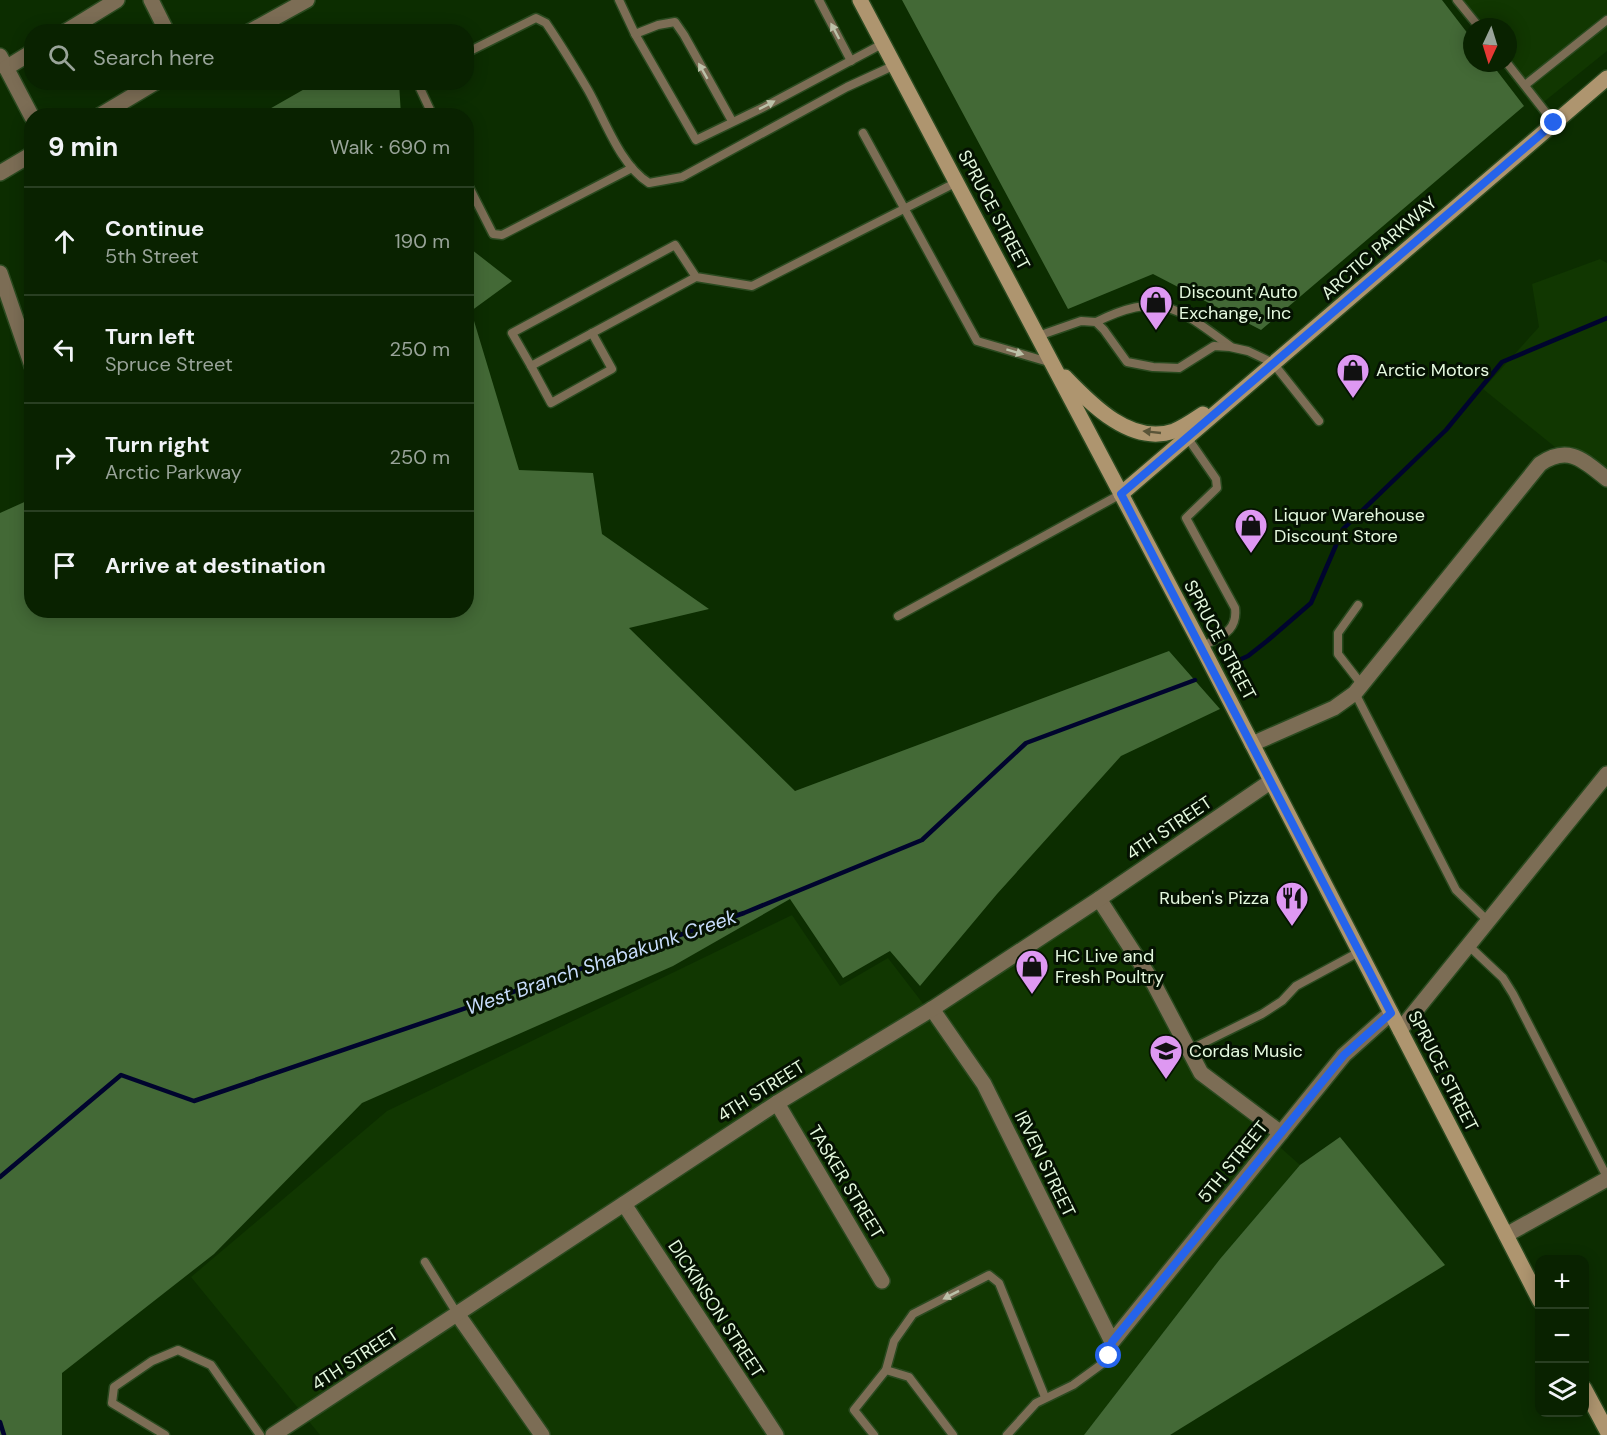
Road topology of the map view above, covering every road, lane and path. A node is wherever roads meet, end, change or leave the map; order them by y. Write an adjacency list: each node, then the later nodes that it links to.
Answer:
1 (117, 0): 10 (street)
2 (151, 0): 11 (street)
3 (307, 0): 12 (street)
4 (619, 0): 13 (lane)
5 (819, 0): 17 (lane, one-way to 5)
6 (860, 0): 14 (street, SPRUCE STREET)
7 (1457, 0): 8 (lane)
8 (1472, 18)
9 (1607, 20): 22 (lane)
10 (78, 24)
11 (163, 24)
12 (264, 24)
13 (636, 34): 28 (lane, one-way to 13); 28 (lane)
14 (884, 43): 17 (lane); 19 (street, SPRUCE STREET)
15 (474, 49): 32 (lane)
16 (24, 55): 18 (street)
17 (851, 61): 28 (lane, one-way to 17)
18 (3, 62): 25 (street)
19 (895, 65): 32 (lane); 34 (street, SPRUCE STREET)
20 (1514, 72): 22 (lane)
21 (1607, 78): 29 (street, ARCTIC PARKWAY)
22 (1525, 85): 29 (lane)
23 (143, 90): 26 (street)
24 (421, 90): 27 (lane)
25 (27, 108)
26 (112, 108)
27 (429, 108)
28 (732, 122)
29 (1554, 123): 45 (street, ARCTIC PARKWAY)
30 (863, 133): 36 (lane)
31 (24, 159): 33 (street)
32 (632, 168): 35 (lane)
33 (0, 173)
34 (957, 182): 36 (lane); 41 (street, SPRUCE STREET)
35 (474, 197)
36 (904, 209): 38 (lane); 44 (lane, one-way to 44)
37 (0, 273): 42 (street)
38 (696, 277): 40 (lane); 46 (lane)
39 (1096, 322): 41 (lane); 43 (lane); 43 (lane)
40 (592, 333): 46 (lane); 46 (lane)
41 (1038, 336): 44 (street, SPRUCE STREET)
42 (24, 343)
43 (1230, 347): 45 (lane)
44 (1052, 363): 45 (street, one-way to 44); 50 (street, SPRUCE STREET)
45 (1273, 363): 47 (lane); 48 (street, ARCTIC PARKWAY)
46 (531, 366)
47 (1319, 421)
48 (1187, 437): 50 (street, ARCTIC PARKWAY); 53 (lane)
49 (1607, 479): 54 (street)
50 (1121, 494): 52 (lane); 53 (street, SPRUCE STREET)
51 (1358, 605): 54 (lane)
52 (898, 616)
53 (1202, 647): 55 (street, SPRUCE STREET)
54 (1359, 689): 55 (street); 59 (lane)
55 (1252, 744): 57 (street, SPRUCE STREET)
56 (1607, 774): 59 (street)
57 (1270, 782): 58 (street, 4TH STREET); 61 (street, SPRUCE STREET)
58 (1100, 899): 62 (street, 4TH STREET); 65 (street)
59 (1489, 922): 60 (street)
60 (1469, 946): 64 (street); 68 (lane)
61 (1359, 952): 63 (street, SPRUCE STREET); 65 (lane)
62 (932, 1009): 66 (street, 4TH STREET); 75 (street, IRVEN STREET)
63 (1391, 1013): 64 (street, SPRUCE STREET); 67 (street, 5TH STREET)
64 (1400, 1030): 70 (street, SPRUCE STREET)
65 (1189, 1050): 67 (street)
66 (777, 1103): 69 (street, 4TH STREET); 72 (street, TASKER STREET)
67 (1281, 1133): 75 (street, 5TH STREET)
68 (1607, 1178): 70 (street)
69 (624, 1204): 74 (street, 4TH STREET); 85 (street, DICKINSON STREET)
70 (1506, 1235): 73 (street, SPRUCE STREET)
71 (425, 1262): 74 (lane)
72 (882, 1281)
73 (1535, 1293)
74 (458, 1315): 79 (street, 4TH STREET); 84 (street)
75 (1112, 1342): 77 (lane)
76 (886, 1370): 77 (lane, one-way to 76); 86 (lane); 87 (lane)
77 (1045, 1397): 88 (lane)
78 (1589, 1397): 80 (street)
79 (288, 1431): 83 (street, 4TH STREET)
80 (1607, 1431)
81 (165, 1435): 82 (lane)
82 (260, 1435)
83 (273, 1435)
84 (542, 1435)
85 (776, 1435)
86 (874, 1435)
87 (953, 1435)
88 (1007, 1435)

